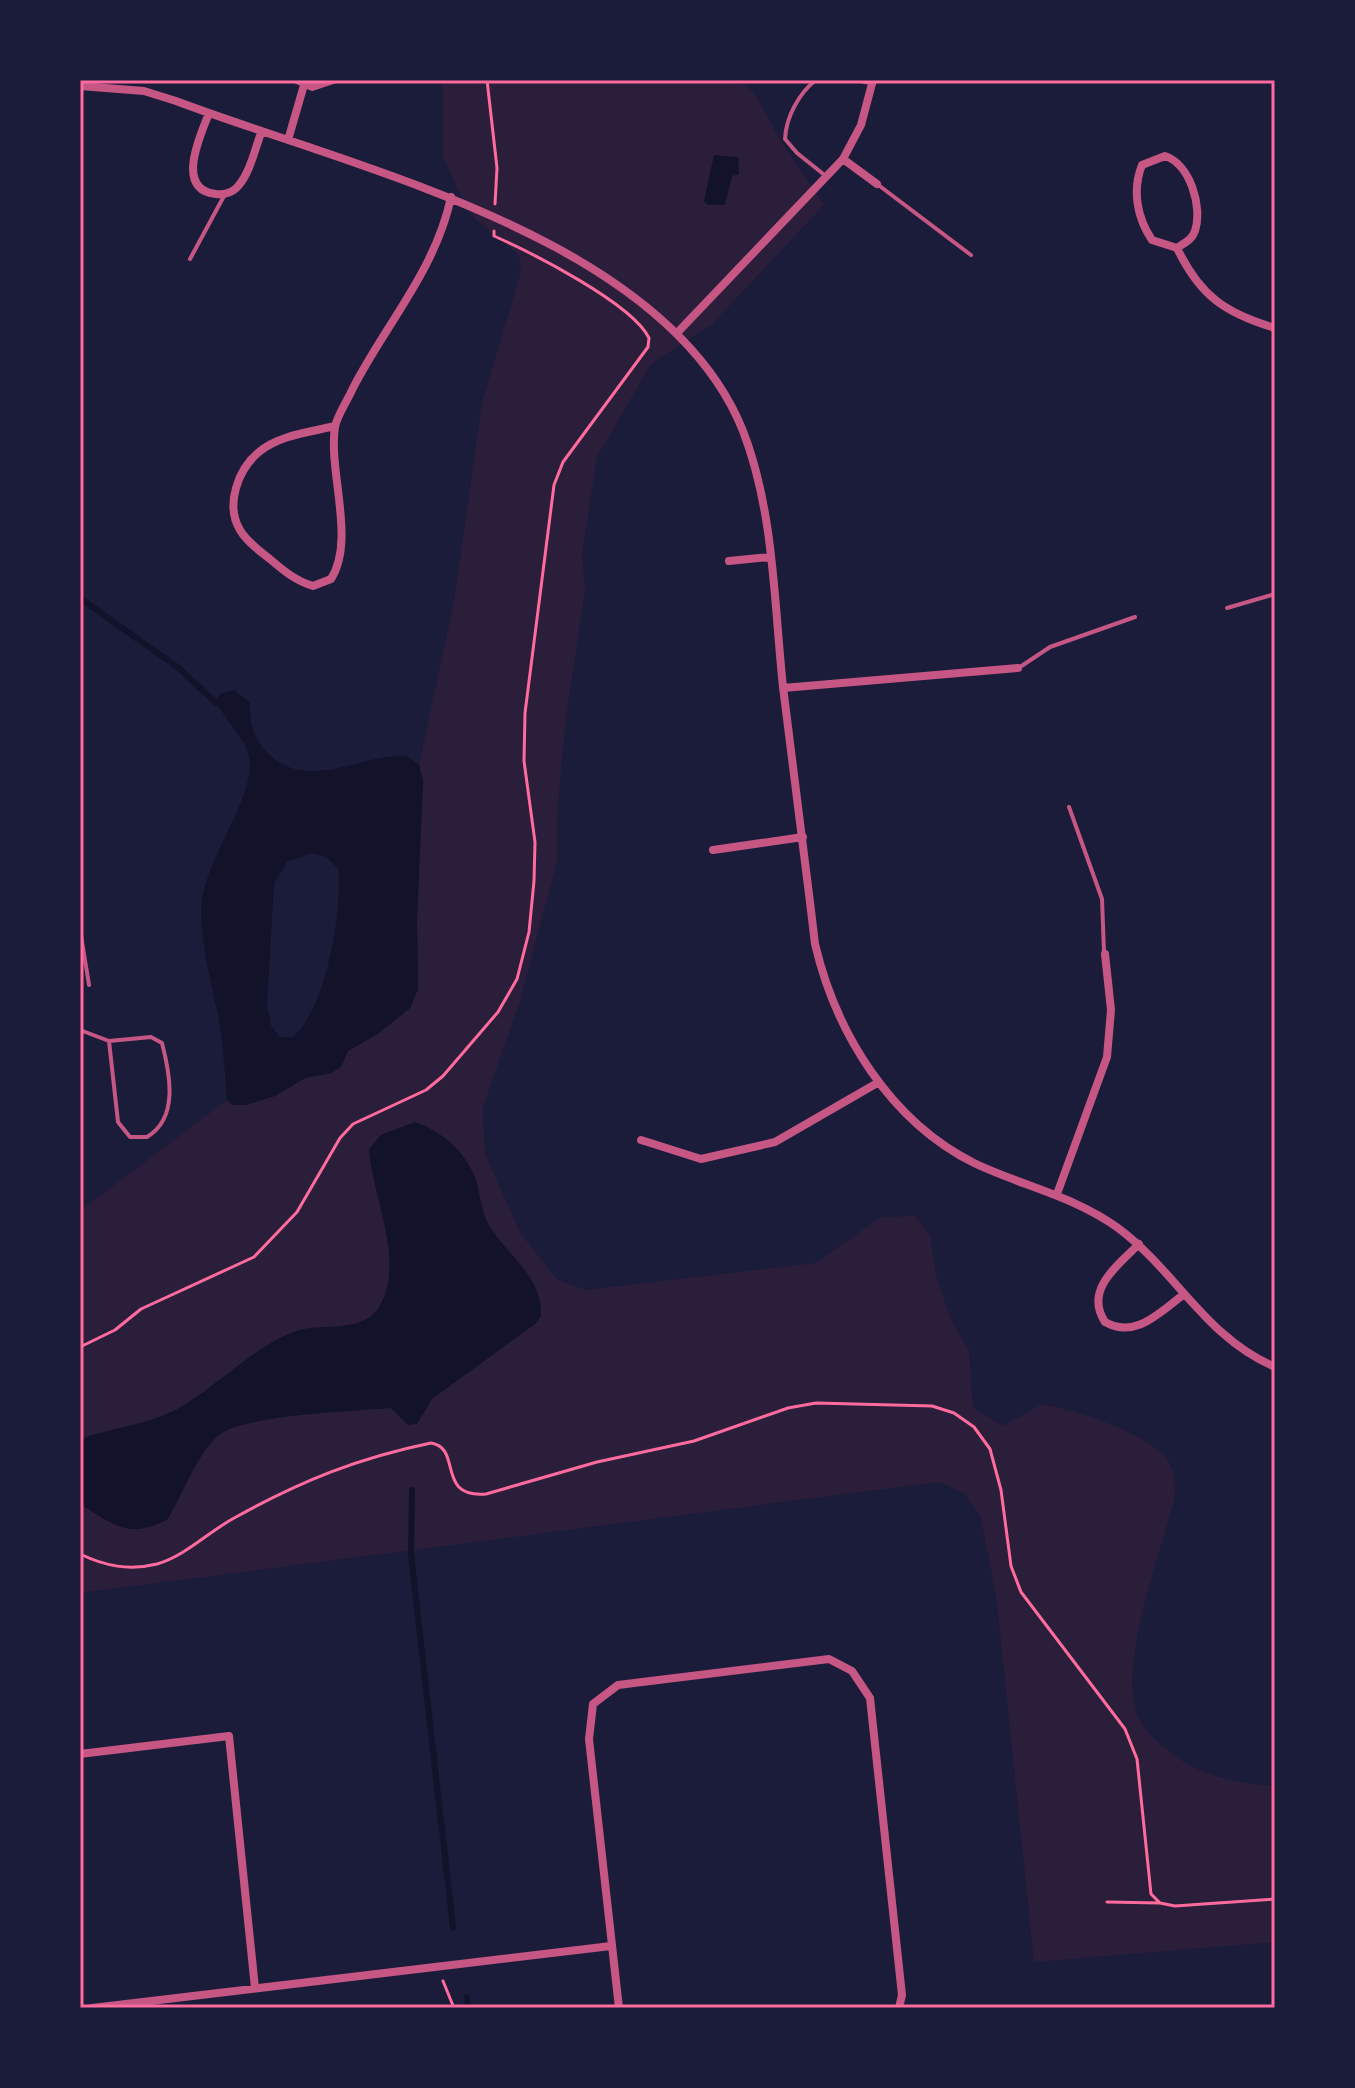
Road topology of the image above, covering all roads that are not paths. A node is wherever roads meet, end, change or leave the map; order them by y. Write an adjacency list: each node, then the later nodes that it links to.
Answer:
1 (333, 80): 4 (street)
2 (816, 80): 11 (lane)
3 (856, 80): 5 (lane)
4 (300, 82): 9 (street)
5 (872, 82): 10 (street)
6 (80, 86): 7 (street)
7 (209, 113): 8 (street); 13 (street)
8 (261, 133): 9 (street); 13 (street)
9 (288, 140): 14 (street)
10 (843, 159): 11 (street); 12 (street)
11 (827, 177): 19 (street)
12 (877, 184): 16 (lane)
13 (225, 194): 17 (lane)
14 (451, 197): 19 (street); 20 (street)
15 (1177, 248): 15 (street); 18 (street)
16 (971, 255)
17 (190, 259)
18 (1275, 328)
19 (677, 333): 21 (street)
20 (335, 426): 20 (street)
21 (770, 557): 22 (street); 27 (street)
22 (729, 561)
23 (1275, 594): 24 (lane)
24 (1227, 608)
25 (1135, 617): 26 (lane)
26 (1018, 668): 27 (street)
27 (783, 688): 29 (street)
28 (1069, 807): 32 (lane)
29 (803, 837): 30 (street); 36 (street)
30 (713, 850)
31 (80, 929): 33 (lane)
32 (1105, 954): 38 (street)
33 (89, 985)
34 (80, 1030): 35 (lane)
35 (109, 1041): 35 (lane)
36 (879, 1082): 37 (street); 38 (street)
37 (641, 1140)
38 (1057, 1194): 39 (street)
39 (1139, 1244): 40 (street); 40 (street)
40 (1183, 1295): 41 (street)
41 (1275, 1367)
42 (80, 1754): 44 (street)
43 (611, 1946): 44 (street); 46 (street); 47 (street)
44 (255, 1988): 45 (street)
45 (92, 2008)
46 (619, 2008)
47 (899, 2008)

